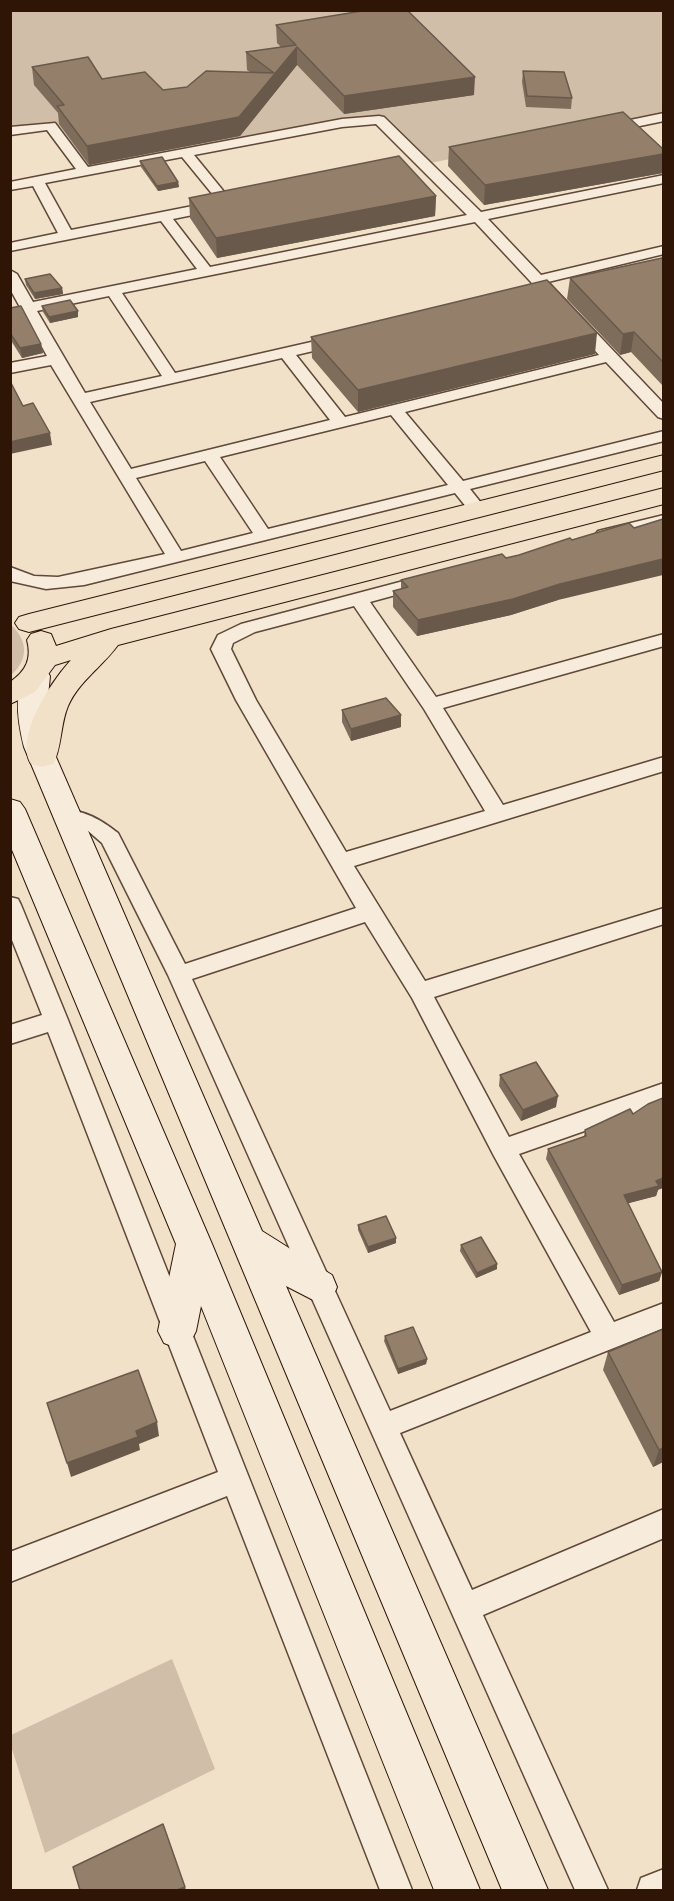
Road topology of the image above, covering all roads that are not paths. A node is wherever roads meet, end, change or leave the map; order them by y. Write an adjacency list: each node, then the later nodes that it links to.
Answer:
1 (663, 117): 2 (street)
2 (625, 125): 4 (street); 5 (street)
3 (10, 131): 9 (street)
4 (590, 132)
5 (640, 137)
6 (186, 154): 7 (street); 9 (street); 13 (street)
7 (431, 163): 8 (street); 14 (street)
8 (405, 168)
9 (84, 171): 11 (street)
10 (663, 179): 14 (street)
11 (37, 181): 12 (street); 15 (street)
12 (10, 186)
13 (164, 216): 15 (street); 20 (street)
14 (479, 218): 20 (street); 22 (street)
15 (66, 234): 16 (street)
16 (10, 247)
17 (663, 250): 18 (street)
18 (645, 255): 19 (street); 22 (street)
19 (657, 266)
20 (207, 273): 23 (street)
21 (10, 274): 25 (street)
22 (544, 286): 24 (street); 28 (street)
23 (114, 292): 25 (street); 31 (street)
24 (526, 297)
25 (28, 308): 29 (street)
26 (354, 337): 27 (street)
27 (286, 353): 31 (street); 35 (street)
28 (609, 357): 33 (street); 34 (street)
29 (56, 359): 30 (street); 32 (street)
30 (10, 368)
31 (171, 378): 32 (street)
32 (80, 399): 39 (street)
33 (396, 411): 35 (street); 40 (street)
34 (663, 414)
35 (342, 424): 37 (street)
36 (663, 436): 40 (street)
37 (209, 454): 39 (street); 45 (street)
38 (663, 462): 42 (main road)
39 (126, 475): 47 (street)
40 (459, 486): 43 (street); 45 (street)
41 (663, 496): 48 (main road)
42 (513, 500): 43 (main road); 48 (main road)
43 (477, 509): 51 (main road)
44 (663, 520): 46 (street)
45 (264, 536): 47 (street)
46 (584, 540)
47 (176, 557): 49 (street)
48 (449, 563): 50 (main road)
49 (10, 573)
50 (350, 588): 52 (main road); 55 (street); 61 (street)
51 (20, 618): 54 (main road)
52 (111, 638): 54 (main road); 56 (main road)
53 (663, 639): 55 (street)
54 (30, 677): 56 (main road)
55 (433, 704): 59 (street)
56 (42, 757): 60 (main road)
57 (663, 764): 59 (street)
58 (10, 809): 72 (main road)
59 (498, 815): 61 (street)
60 (67, 817): 65 (street); 71 (main road)
61 (340, 862): 63 (street)
62 (10, 905): 67 (street)
63 (370, 912): 65 (street); 66 (street)
64 (663, 916): 66 (street)
65 (179, 975): 73 (street)
66 (420, 992): 70 (street)
67 (56, 1020): 68 (street); 75 (street)
68 (10, 1035)
69 (663, 1093): 70 (street)
70 (503, 1149): 76 (street)
71 (248, 1241): 73 (main road); 85 (main road)
72 (194, 1244): 75 (main road); 84 (main road)
73 (320, 1287): 77 (street)
74 (663, 1315): 76 (street)
75 (177, 1331): 78 (street)
76 (609, 1337): 77 (street)
77 (382, 1427): 81 (street)
78 (235, 1479): 80 (street); 83 (street)
79 (663, 1523): 81 (street)
80 (10, 1567)
81 (465, 1608): 86 (street)
82 (663, 1885): 87 (street)
83 (396, 1890)
84 (457, 1890)
85 (525, 1890)
86 (592, 1890)
87 (653, 1890)

